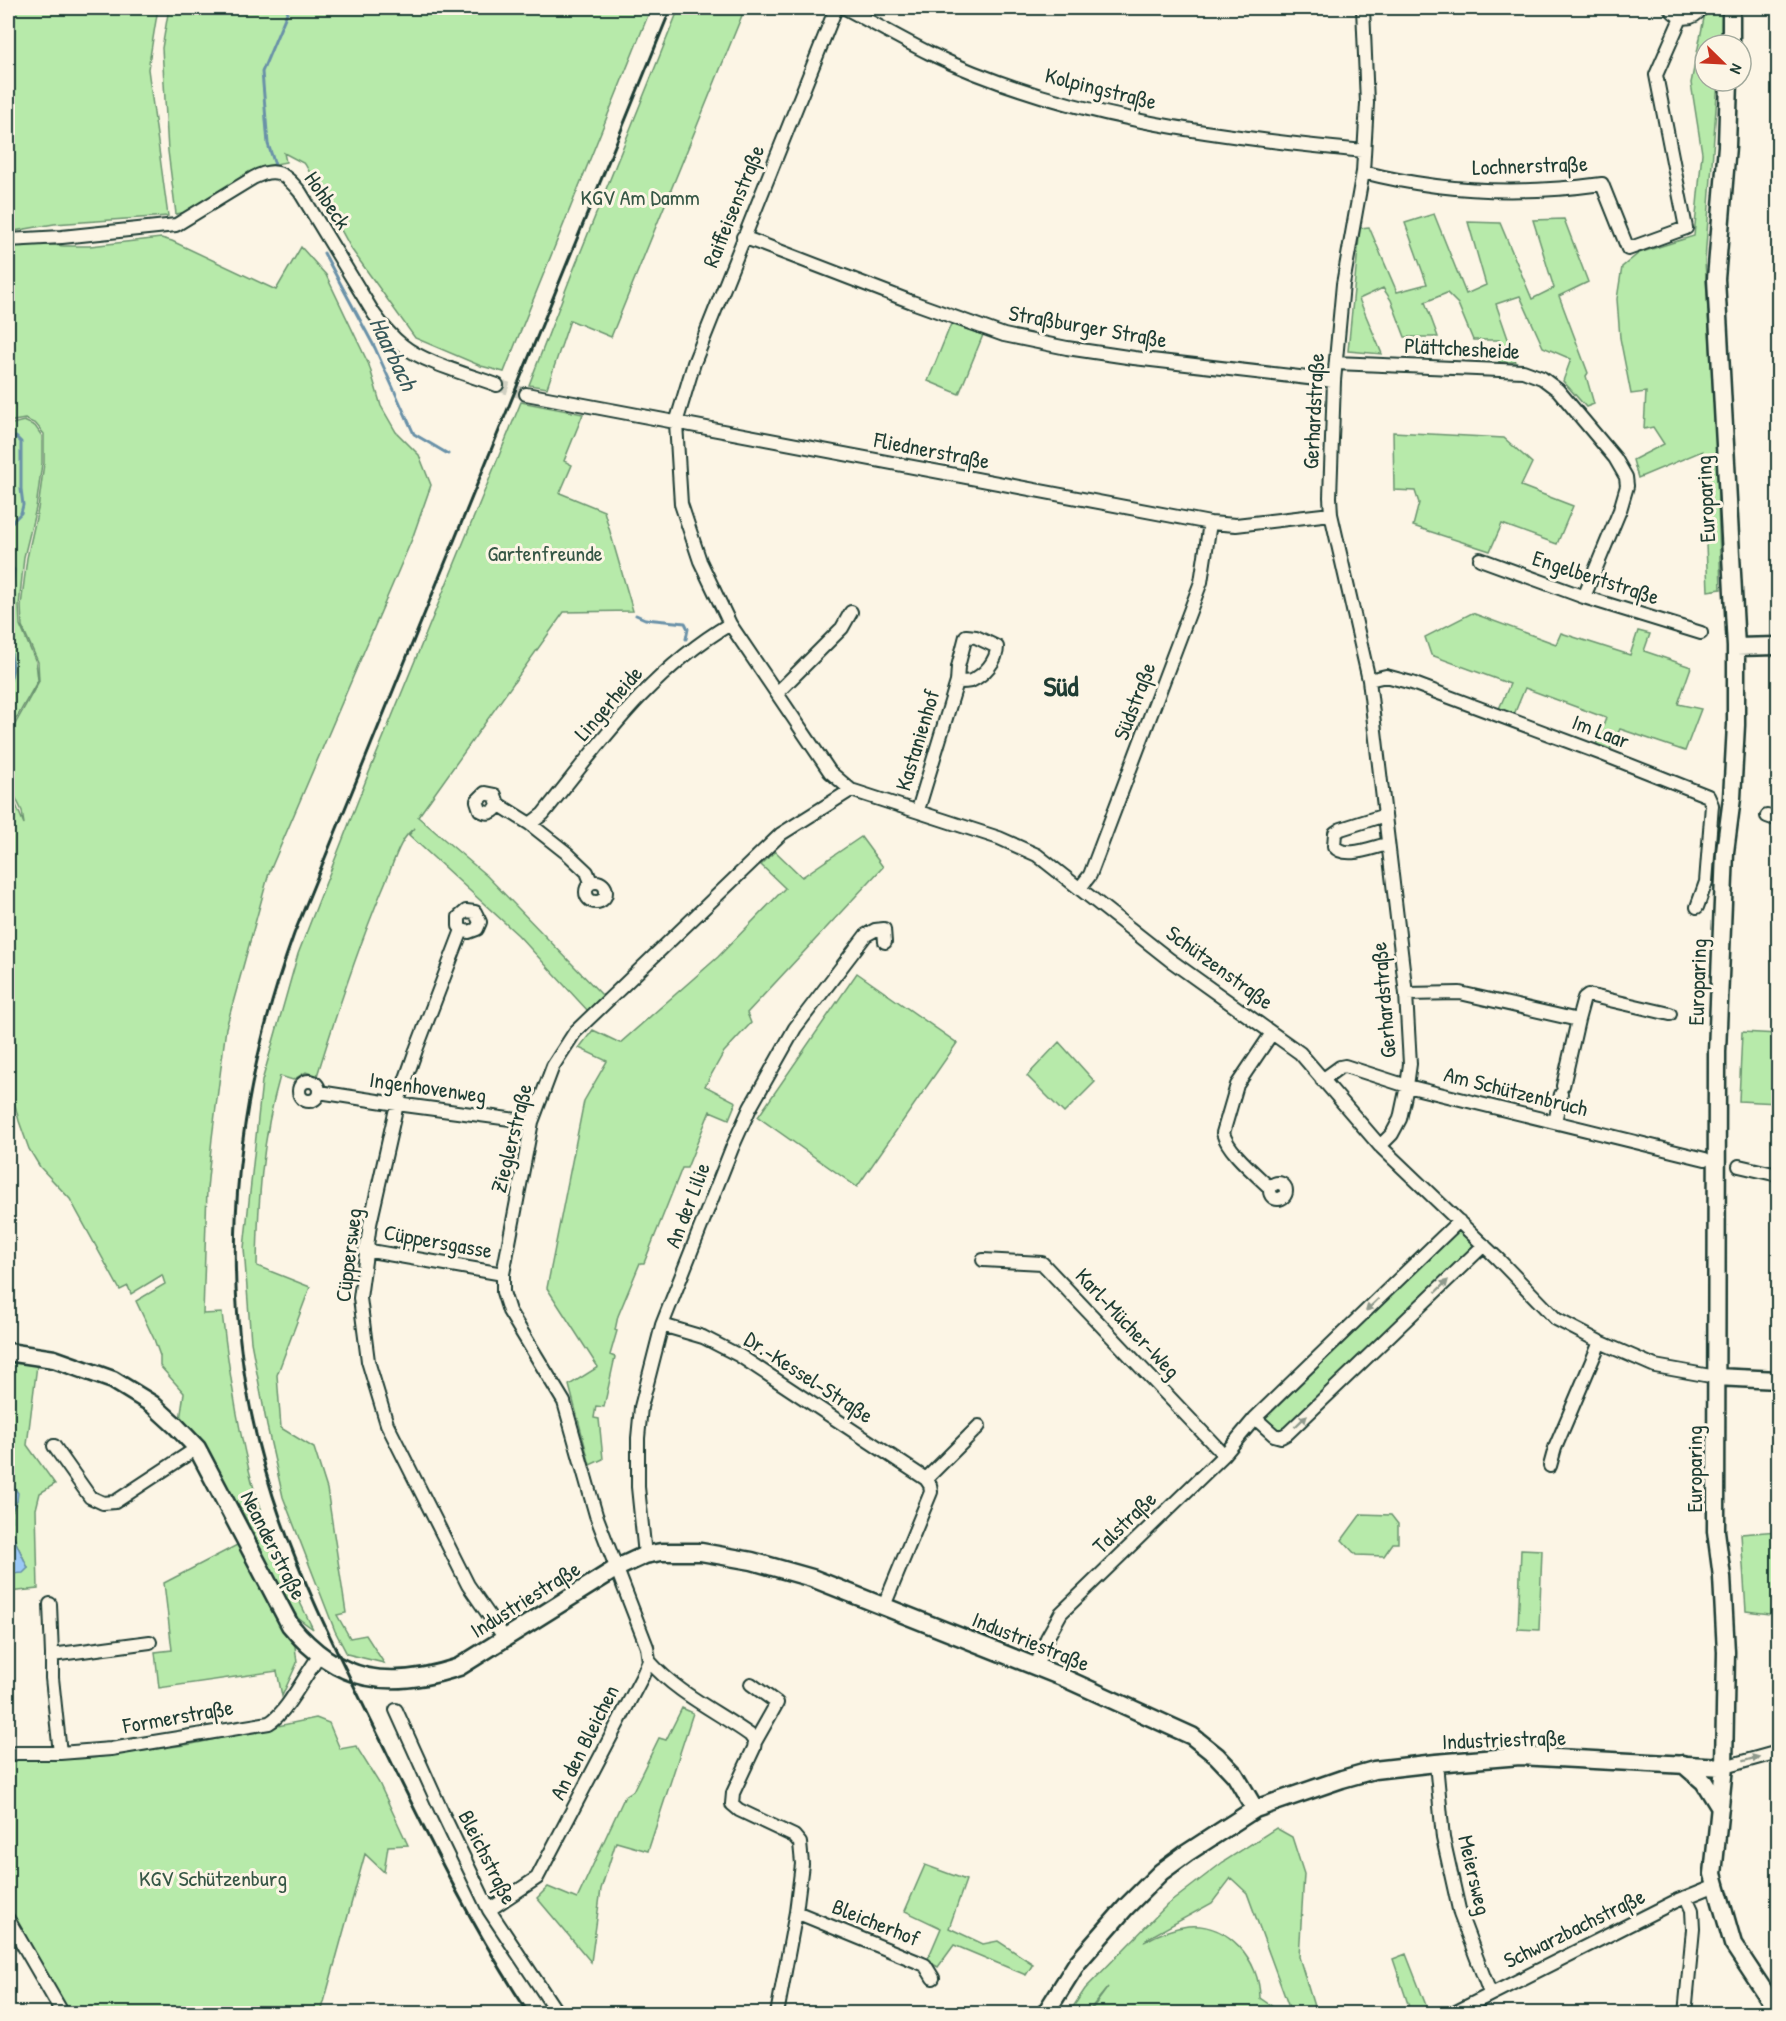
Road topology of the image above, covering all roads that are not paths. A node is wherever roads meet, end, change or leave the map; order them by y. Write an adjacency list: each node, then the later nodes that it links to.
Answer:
1 (836, 8): 12 (street, Raiffeisenstraße)
2 (845, 8): 10 (street, Kolpingstraße)
3 (1363, 8): 10 (street, Gerhardstraße)
4 (1670, 8): 7 (street)
5 (1702, 8): 7 (street)
6 (1731, 8): 8 (main road)
7 (1681, 18): 11 (street, Lochnerstraße)
8 (1731, 33)
9 (1729, 93): 27 (main road, Europaring)
10 (1364, 150): 11 (street, Gerhardstraße)
11 (1363, 172): 14 (street, Gerhardstraße)
12 (743, 237): 15 (street, Straßburger Straße); 18 (street, Raiffeisenstraße)
13 (8, 240): 16 (street, Hohbeck)
14 (1336, 363): 15 (street, Gerhardstraße); 22 (street, Plättchesheide)
15 (1334, 381): 19 (street, Gerhardstraße)
16 (498, 385)
17 (526, 394): 18 (street, Fliednerstraße)
18 (676, 423): 20 (street, Fliednerstraße); 24 (street, Schützenstraße)
19 (1332, 514): 20 (street, Fliednerstraße); 28 (street, Gerhardstraße)
20 (1210, 523): 38 (street, Südstraße)
21 (1480, 559): 22 (street, Engelbertstraße)
22 (1584, 597): 25 (street, Engelbertstraße)
23 (851, 612): 30 (street)
24 (730, 624): 30 (street, Schützenstraße); 35 (street, Lingerheide)
25 (1701, 633)
26 (1779, 646): 27 (main road)
27 (1736, 647): 65 (main road, Europaring)
28 (1369, 680): 34 (street, Gerhardstraße); 39 (street, Im Laar)
29 (957, 682): 33 (street, Kastanienhof)
30 (777, 693): 31 (street, Schützenstraße)
31 (851, 790): 33 (street, Schützenstraße); 50 (street, Zieglerstraße)
32 (498, 804): 35 (street)
33 (918, 810): 38 (street, Schützenstraße)
34 (1385, 815): 36 (street, Gerhardstraße); 36 (street)
35 (530, 824): 37 (street)
36 (1388, 844): 42 (street, Gerhardstraße)
37 (591, 882)
38 (1080, 888): 45 (street, Schützenstraße)
39 (1697, 908)
40 (462, 930): 49 (street, Cüppersweg)
41 (885, 942): 62 (street, An der Lilie)
42 (1406, 994): 44 (street); 47 (street, Gerhardstraße)
43 (1670, 1014): 44 (street)
44 (1578, 1020): 51 (street)
45 (1272, 1033): 46 (street, Schützenstraße); 56 (street)
46 (1322, 1080): 47 (street, Am Schützenbruch); 52 (street, Schützenstraße)
47 (1407, 1086): 51 (street, Am Schützenbruch); 52 (street, Gerhardstraße)
48 (319, 1092): 49 (street, Ingenhovenweg)
49 (397, 1104): 50 (street, Ingenhovenweg); 59 (street, Cüppersweg)
50 (532, 1122): 61 (street, Zieglerstraße)
51 (1555, 1122): 53 (street, Am Schützenbruch)
52 (1380, 1146): 57 (street, Schützenstraße)
53 (1705, 1159)
54 (1740, 1166): 55 (street)
55 (1779, 1175)
56 (1270, 1188)
57 (1459, 1221): 58 (street, Schützenstraße); 67 (street, Talstraße, one-way to 67)
58 (1484, 1245): 63 (street, Schützenstraße); 67 (street, one-way to 58)
59 (365, 1250): 61 (street, Cüppersgasse); 78 (street, Cüppersweg)
60 (983, 1260): 71 (street, Karl-Mücher-Weg)
61 (503, 1274): 75 (street, Zieglerstraße)
62 (662, 1325): 73 (street, Dr.-Kessel-Straße); 74 (street, An der Lilie)
63 (1600, 1342): 65 (street, Schützenstraße); 72 (street)
64 (8, 1353): 70 (main road, Neanderstraße)
65 (1716, 1377): 66 (main road, Schützenstraße); 92 (main road, Europaring)
66 (1779, 1380)
67 (1255, 1418): 71 (street, Talstraße)
68 (979, 1426): 73 (street)
69 (54, 1446): 70 (street)
70 (197, 1448): 81 (main road, Neanderstraße)
71 (1224, 1455): 83 (street, Talstraße)
72 (1550, 1466)
73 (926, 1479): 77 (street)
74 (645, 1555): 75 (main road, Industriestraße); 77 (main road, Industriestraße)
75 (617, 1568): 78 (main road, Industriestraße); 82 (street)
76 (50, 1605): 80 (street)
77 (884, 1606): 83 (main road, Industriestraße)
78 (504, 1637): 81 (main road, Industriestraße)
79 (150, 1642): 80 (street)
80 (52, 1655): 88 (street)
81 (320, 1655): 88 (street, Formerstraße)
82 (649, 1661): 86 (street); 97 (street, An den Bleichen)
83 (1036, 1666): 94 (main road, Industriestraße)
84 (750, 1684): 86 (street, Bleicherhof)
85 (396, 1710): 97 (street, Bleichstraße)
86 (755, 1742): 98 (street, Bleicherhof)
87 (1779, 1752): 92 (street, one-way to 87)
88 (60, 1753): 89 (street, Formerstraße)
89 (8, 1756)
90 (1436, 1763): 91 (main road, Industriestraße); 94 (main road, Industriestraße); 101 (street, Meiersweg)
91 (1683, 1764): 92 (main road, Industriestraße); 93 (main road)
92 (1724, 1767): 93 (main road, Europaring)
93 (1720, 1808): 95 (main road, Europaring)
94 (1255, 1809): 106 (main road)
95 (1716, 1885): 96 (street, Schwarzbachstraße); 102 (main road, Europaring)
96 (1686, 1897): 101 (street, Schwarzbachstraße); 108 (street)
97 (489, 1910): 104 (street, Bleichstraße)
98 (796, 1912): 100 (street, Bleicherhof); 105 (street, Bleicherhof)
99 (8, 1919): 103 (street)
100 (933, 1978)
101 (1490, 1993): 107 (street, Schwarzbachstraße)
102 (1779, 2012)
103 (63, 2013)
104 (558, 2013)
105 (777, 2013)
106 (1045, 2013)
107 (1452, 2013)
108 (1685, 2013)

